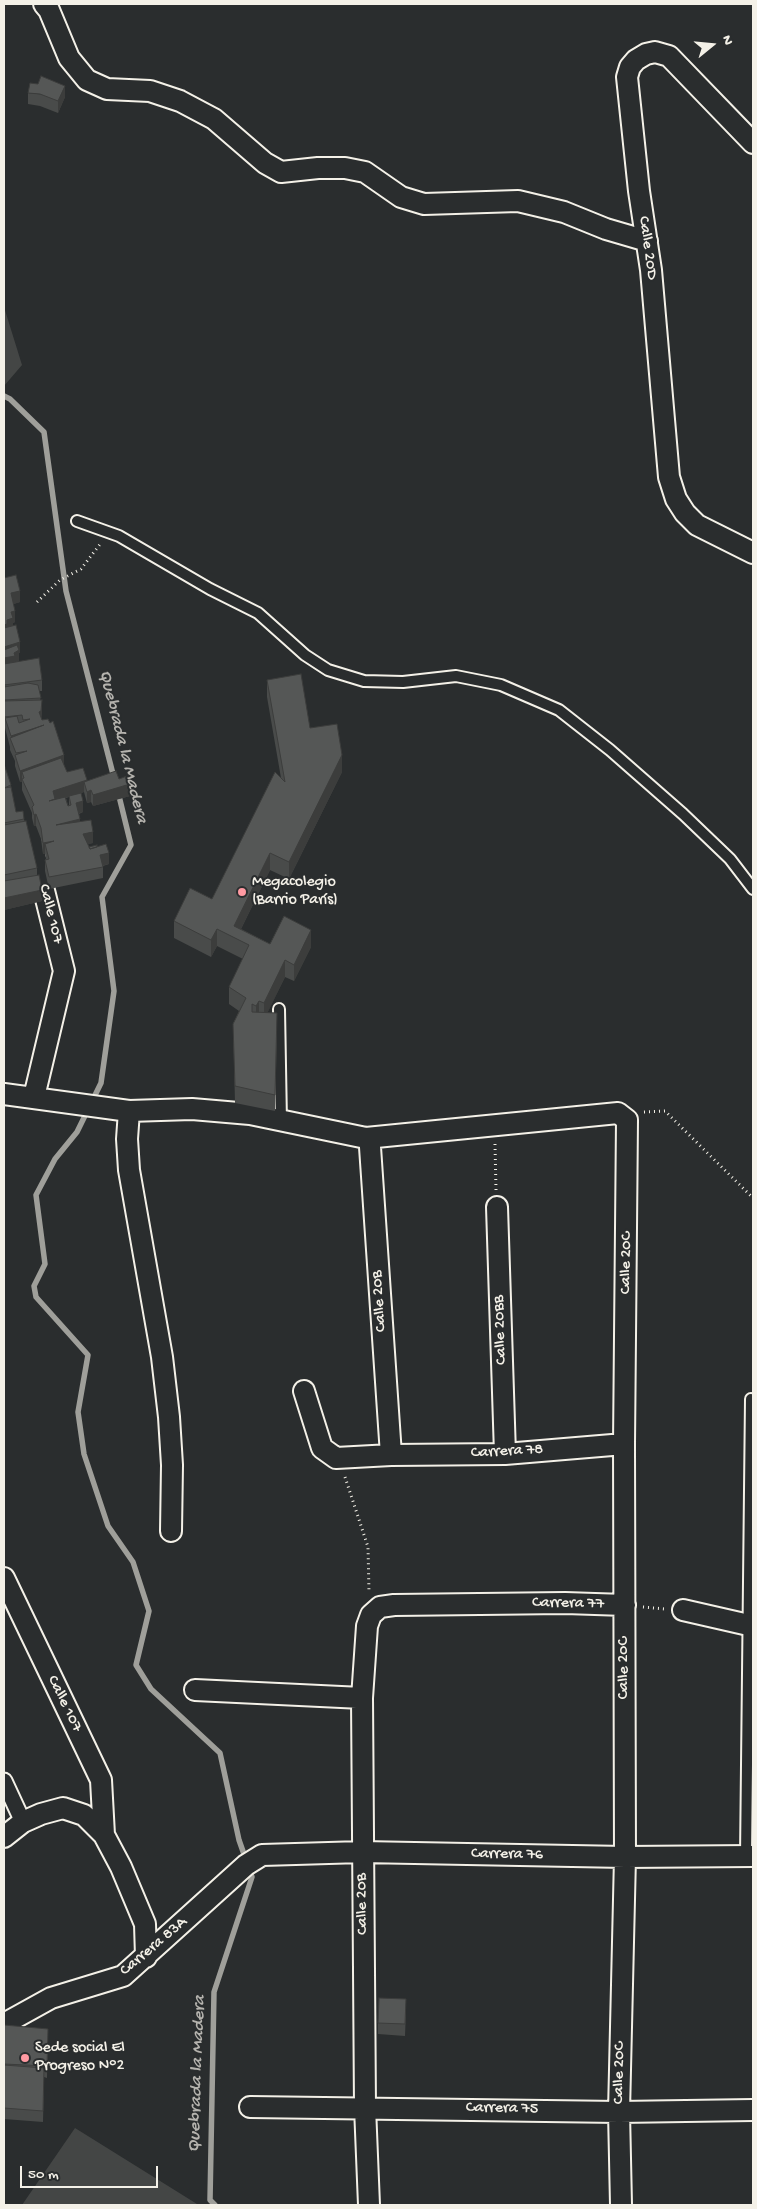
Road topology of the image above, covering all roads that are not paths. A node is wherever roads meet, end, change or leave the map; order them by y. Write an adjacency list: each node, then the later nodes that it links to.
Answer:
1 (44, 4): 3 (street)
2 (753, 143): 3 (street, Calle 20D)
3 (647, 241): 5 (street, Calle 20D)
4 (77, 521): 7 (lane)
5 (753, 553)
6 (4, 730): 10 (street, Calle 107)
7 (753, 889)
8 (278, 1010): 12 (lane)
9 (4, 1094): 10 (street)
10 (34, 1097): 11 (street)
11 (129, 1111): 12 (street); 20 (street)
12 (281, 1122): 17 (street, Calle 20C)
13 (370, 1147): 19 (street, Calle 20B)
14 (497, 1207): 18 (street, Calle 20BB)
15 (304, 1391): 19 (street, Carrera 78)
16 (751, 1399): 25 (lane)
17 (624, 1444): 18 (street, Carrera 78); 22 (street, Calle 20C)
18 (505, 1454): 19 (street, Carrera 78)
19 (390, 1455)
20 (170, 1531)
21 (4, 1578): 30 (street, Calle 107)
22 (625, 1605): 23 (street, Carrera 77); 34 (street, Calle 20C)
23 (380, 1607): 27 (street, Calle 20B)
24 (682, 1610): 25 (street)
25 (751, 1627): 33 (lane)
26 (195, 1690): 27 (street)
27 (362, 1698): 32 (street, Calle 20B)
28 (4, 1781): 29 (street)
29 (23, 1822): 30 (street, Calle 107); 31 (street)
30 (104, 1836): 36 (street, Calle 107)
31 (4, 1837)
32 (362, 1852): 34 (street, Carrera 76); 35 (street, Carrera 76); 39 (street, Calle 20B)
33 (750, 1856): 34 (street, Carrera 76)
34 (625, 1857): 41 (street, Calle 20C)
35 (254, 1860): 36 (street, Carrera 83A)
36 (146, 1957): 37 (street, Carrera 83A)
37 (4, 2024)
38 (250, 2107): 39 (street, Carrera 75)
39 (366, 2107): 41 (street, Carrera 75); 42 (street, Calle 20B)
40 (753, 2110): 41 (street, Carrera 75)
41 (619, 2112): 43 (street, Calle 20C)
42 (370, 2205)
43 (621, 2205)

